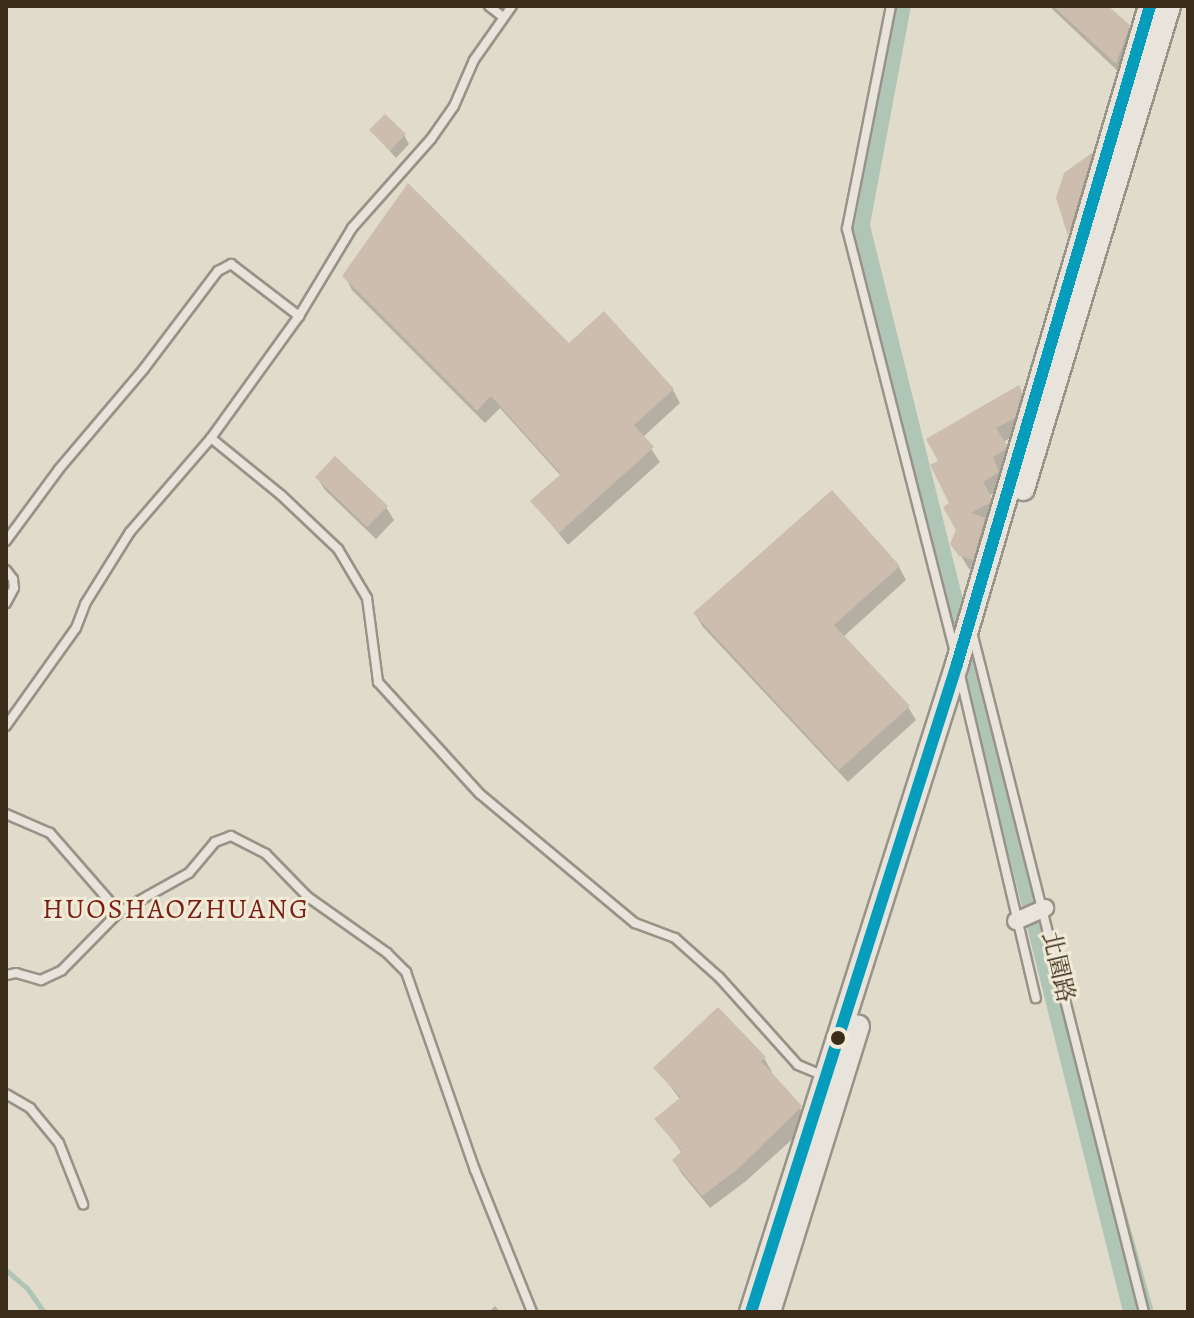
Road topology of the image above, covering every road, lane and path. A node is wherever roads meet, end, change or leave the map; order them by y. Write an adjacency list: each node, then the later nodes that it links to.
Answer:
1 (489, 6): 6 (lane)
2 (512, 6): 6 (lane)
3 (891, 6): 12 (lane, 北園路)
4 (1150, 6): 12 (main road)
5 (1169, 6): 12 (main road)
6 (503, 17): 7 (lane)
7 (299, 316): 8 (lane); 9 (lane)
8 (211, 438): 14 (lane); 22 (lane)
9 (6, 541)
10 (6, 570): 11 (lane)
11 (6, 603)
12 (968, 647): 13 (main road); 16 (lane, 北園路); 18 (main road)
13 (964, 693): 18 (main road); 19 (lane)
14 (6, 726)
15 (6, 814): 17 (lane)
16 (1045, 908): 19 (street); 28 (lane, 北園路)
17 (119, 912): 20 (lane); 25 (lane)
18 (885, 918): 22 (main road)
19 (1016, 921): 21 (lane)
20 (6, 975)
21 (1036, 998)
22 (833, 1079): 26 (main road); 27 (main road)
23 (6, 1094): 24 (lane)
24 (83, 1204)
25 (532, 1312)
26 (751, 1312)
27 (769, 1312)
28 (1144, 1312)

